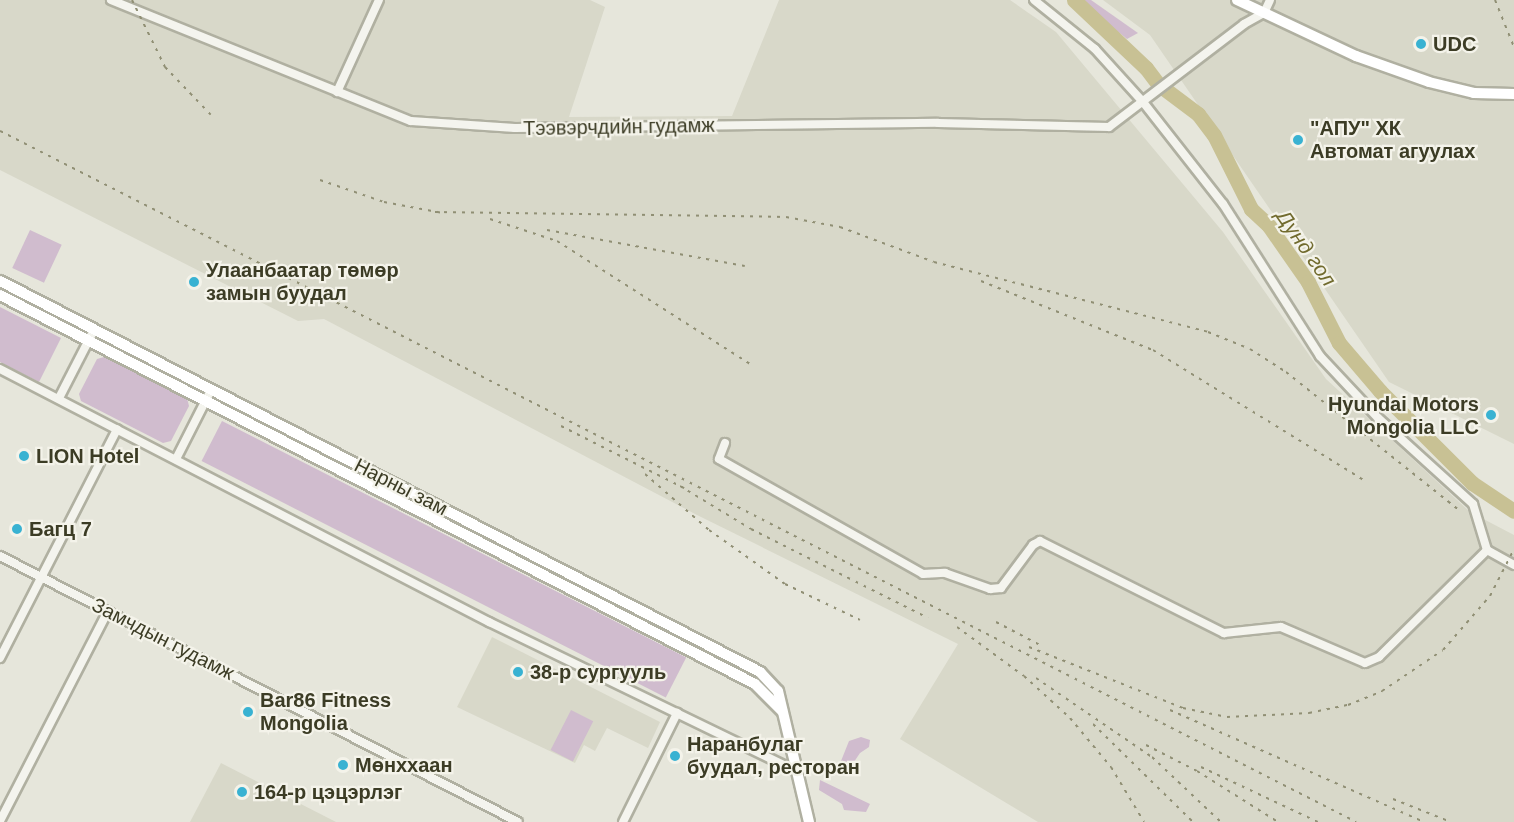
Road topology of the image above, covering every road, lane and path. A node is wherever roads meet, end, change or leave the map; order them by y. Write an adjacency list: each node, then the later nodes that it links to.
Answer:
1 (111, 0): 7 (street, Тээвэрчдийн гудамж)
2 (380, 0): 7 (street)
3 (1034, 0): 9 (street)
4 (1237, 0): 6 (main road)
5 (1270, 0): 6 (street)
6 (1264, 13): 8 (main road); 9 (street, Тээвэрчдийн гудамж)
7 (338, 92): 9 (street, Тээвэрчдийн гудамж)
8 (1514, 94)
9 (1146, 100): 20 (street)
10 (0, 281): 12 (main road, Нарны зам)
11 (0, 295): 13 (main road, Нарны зам)
12 (94, 330): 13 (street); 15 (main road, Нарны зам)
13 (88, 340): 15 (main road, Нарны зам); 16 (street)
14 (0, 369): 16 (street)
15 (208, 395): 19 (street); 27 (main road, Нарны зам)
16 (59, 398): 17 (street)
17 (117, 429): 19 (street); 23 (street)
18 (725, 443): 20 (street)
19 (176, 459): 26 (street)
20 (1487, 550): 22 (street)
21 (0, 556): 23 (street, Замчдын гудамж)
22 (1514, 565)
23 (42, 577): 24 (street, Замчдын гудамж); 25 (street)
24 (108, 611): 28 (street); 29 (street, Замчдын гудамж)
25 (0, 658)
26 (676, 714): 27 (street); 30 (street)
27 (796, 771): 31 (main road, Нарны зам)
28 (0, 821)
29 (518, 822)
30 (622, 822)
31 (809, 822)

